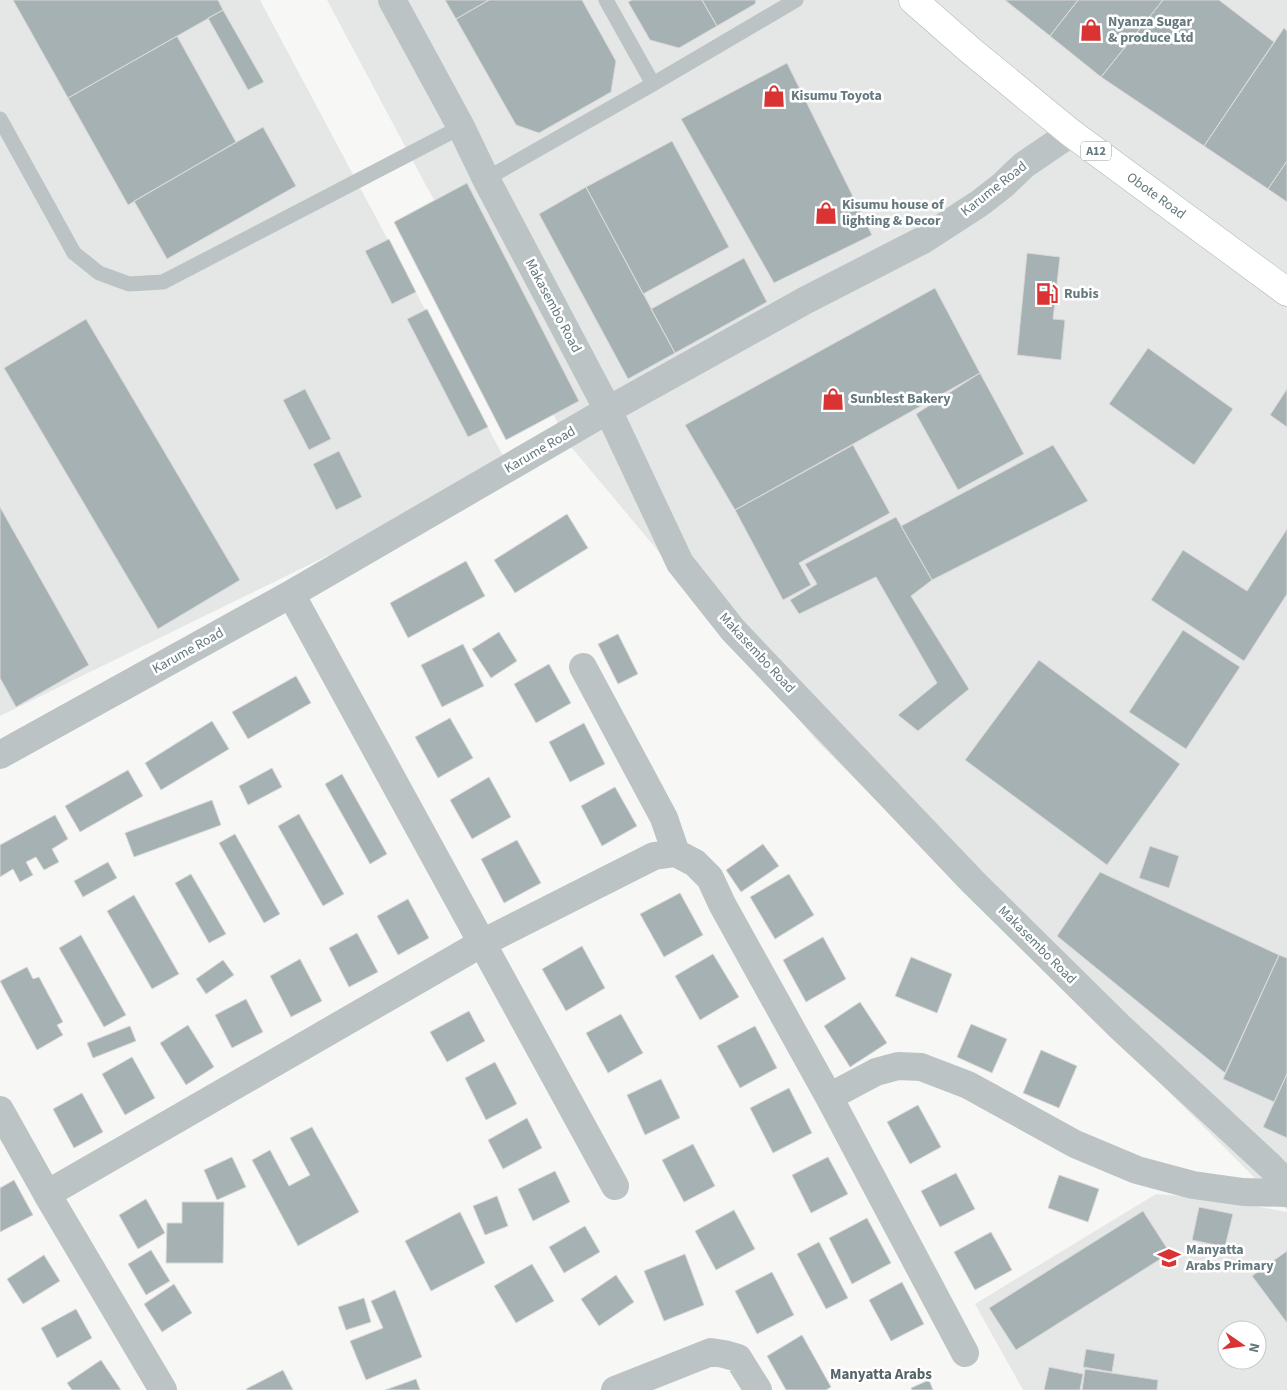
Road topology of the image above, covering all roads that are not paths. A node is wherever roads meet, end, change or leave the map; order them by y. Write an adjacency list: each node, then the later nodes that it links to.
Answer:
1 (392, 0): 7 (street, Makasembo Road)
2 (606, 0): 5 (lane)
3 (796, 0): 5 (lane)
4 (913, 0): 8 (highway, Obote Road / A12)
5 (653, 84): 9 (lane)
6 (0, 119): 7 (lane)
7 (461, 127): 9 (street, Makasembo Road)
8 (1071, 133): 10 (highway, Obote Road / A12); 11 (street, Karume Road)
9 (486, 179): 11 (street, Makasembo Road)
10 (1287, 292)
11 (608, 410): 12 (street, Karume Road); 19 (street, Makasembo Road)
12 (291, 594): 14 (street, Karume Road); 16 (street)
13 (582, 667): 15 (street)
14 (0, 755)
15 (676, 853): 16 (street); 17 (street)
16 (482, 942): 20 (street); 22 (street)
17 (829, 1097): 21 (street); 23 (street)
18 (0, 1110): 22 (street)
19 (1287, 1184)
20 (615, 1186)
21 (1287, 1193)
22 (47, 1194): 25 (street)
23 (965, 1353)
24 (654, 1382): 26 (street); 27 (street)
25 (164, 1390)
26 (615, 1390)
27 (758, 1390)

